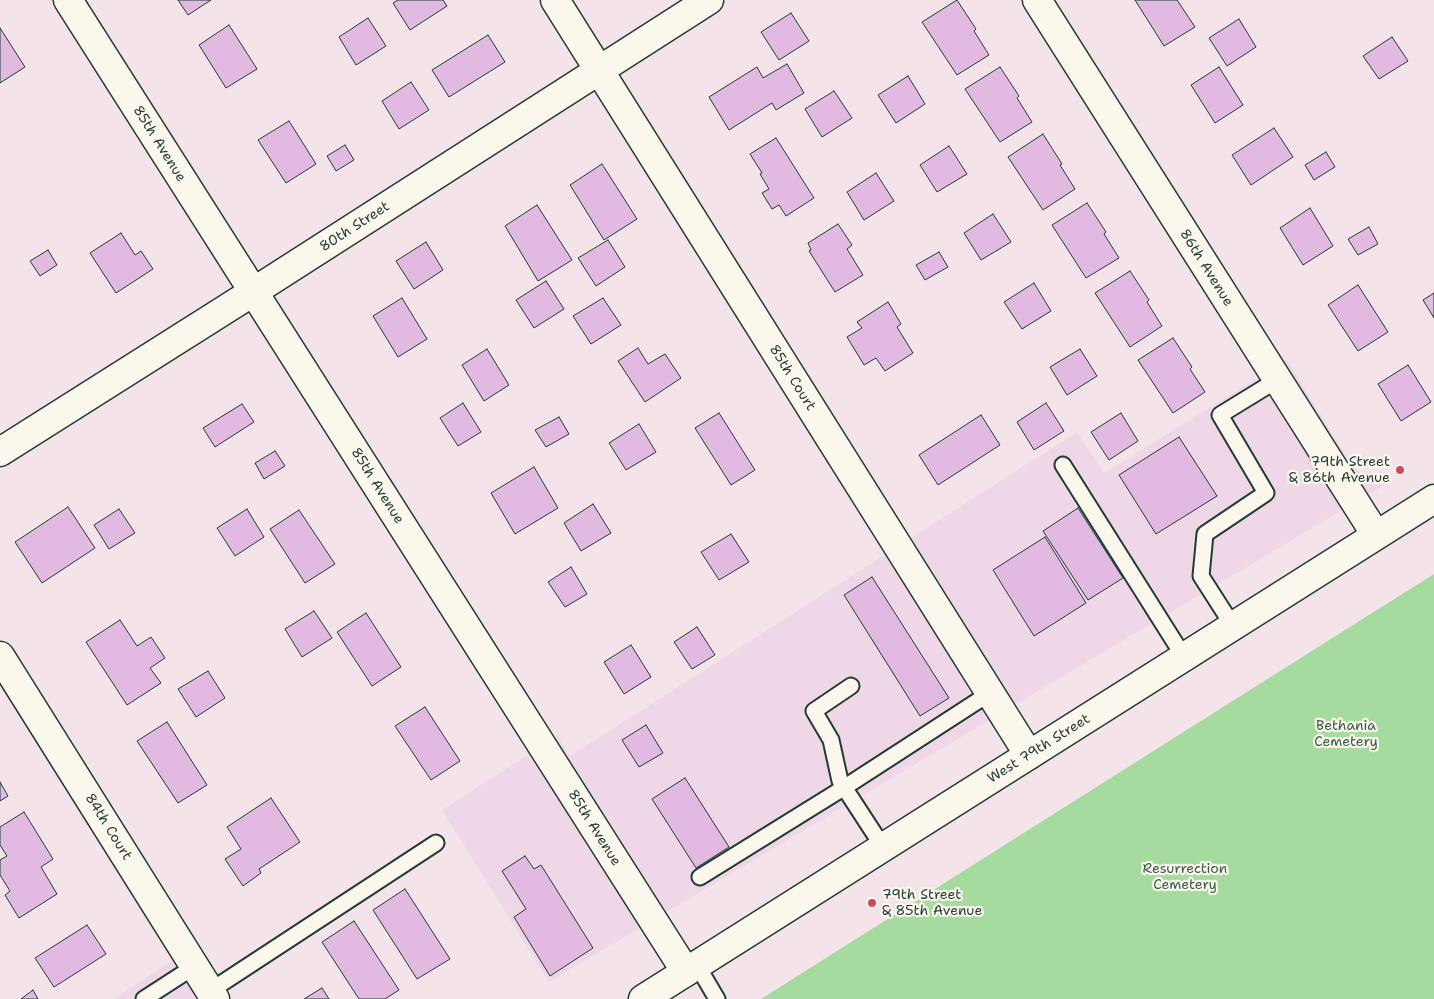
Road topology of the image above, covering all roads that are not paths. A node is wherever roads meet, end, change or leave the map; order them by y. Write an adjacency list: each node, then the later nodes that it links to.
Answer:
1 (68, 0): 6 (street, 85th Avenue)
2 (555, 0): 5 (street, 85th Court)
3 (708, 0): 5 (street, 80th Street)
4 (1037, 0): 7 (street, 86th Avenue)
5 (598, 70): 6 (street, 80th Street); 16 (street, 85th Court)
6 (253, 292): 8 (street, 80th Street); 23 (street, 85th Avenue)
7 (1277, 380): 11 (street, 86th Avenue); 12 (lane)
8 (0, 452)
9 (1063, 465): 14 (lane)
10 (1434, 499): 11 (street, West 79th Street)
11 (1376, 536): 12 (street, West 79th Street)
12 (1234, 626): 14 (street, West 79th Street)
13 (0, 656): 22 (street, 84th Court)
14 (1184, 657): 17 (street, West 79th Street)
15 (851, 686): 18 (lane)
16 (990, 693): 17 (street, 85th Court); 18 (lane)
17 (1029, 755): 20 (street, West 79th Street)
18 (845, 787): 20 (lane); 21 (lane)
19 (436, 843): 25 (lane)
20 (883, 847): 23 (street, West 79th Street)
21 (700, 877)
22 (194, 966): 24 (lane); 25 (street, 84th Court)
23 (691, 968): 27 (street, West 79th Street); 28 (lane)
24 (160, 995): 26 (lane)
25 (212, 995)
26 (144, 999)
27 (643, 999)
28 (717, 999)

